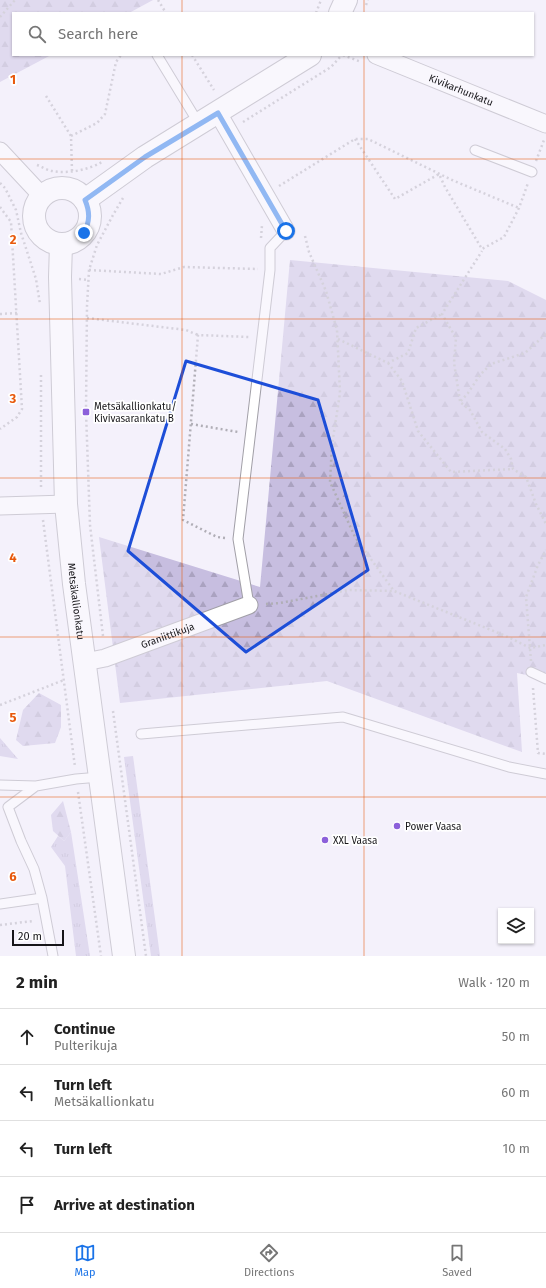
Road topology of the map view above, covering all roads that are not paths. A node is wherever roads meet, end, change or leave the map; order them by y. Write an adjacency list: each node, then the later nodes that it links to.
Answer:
1 (346, 0): 2 (street)
2 (340, 12)
3 (158, 56): 7 (lane)
4 (309, 56): 6 (street)
5 (378, 56): 8 (street, Kivikarhunkatu)
6 (223, 121): 7 (street); 14 (street)
7 (199, 124): 13 (street)
8 (545, 131)
9 (475, 150): 11 (lane)
10 (0, 151): 12 (street)
11 (532, 172)
12 (42, 196): 13 (street); 15 (street)
13 (85, 200): 15 (street)
14 (286, 231): 18 (lane)
15 (61, 244): 16 (street, Metsäkallionkatu)
16 (66, 504): 17 (street); 19 (street, Metsäkallionkatu)
17 (0, 506)
18 (249, 605): 19 (street, Graniittikuja)
19 (95, 660): 24 (street, Metsäkallionkatu)
20 (531, 672): 21 (lane)
21 (546, 679)
22 (141, 734): 23 (lane)
23 (546, 774)
24 (100, 778): 26 (lane); 32 (street, Metsäkallionkatu)
25 (0, 785): 26 (lane)
26 (36, 786): 27 (lane)
27 (8, 807): 28 (lane); 29 (lane)
28 (0, 813)
29 (42, 898): 30 (lane); 31 (lane)
30 (0, 904)
31 (53, 956)
32 (124, 956)

